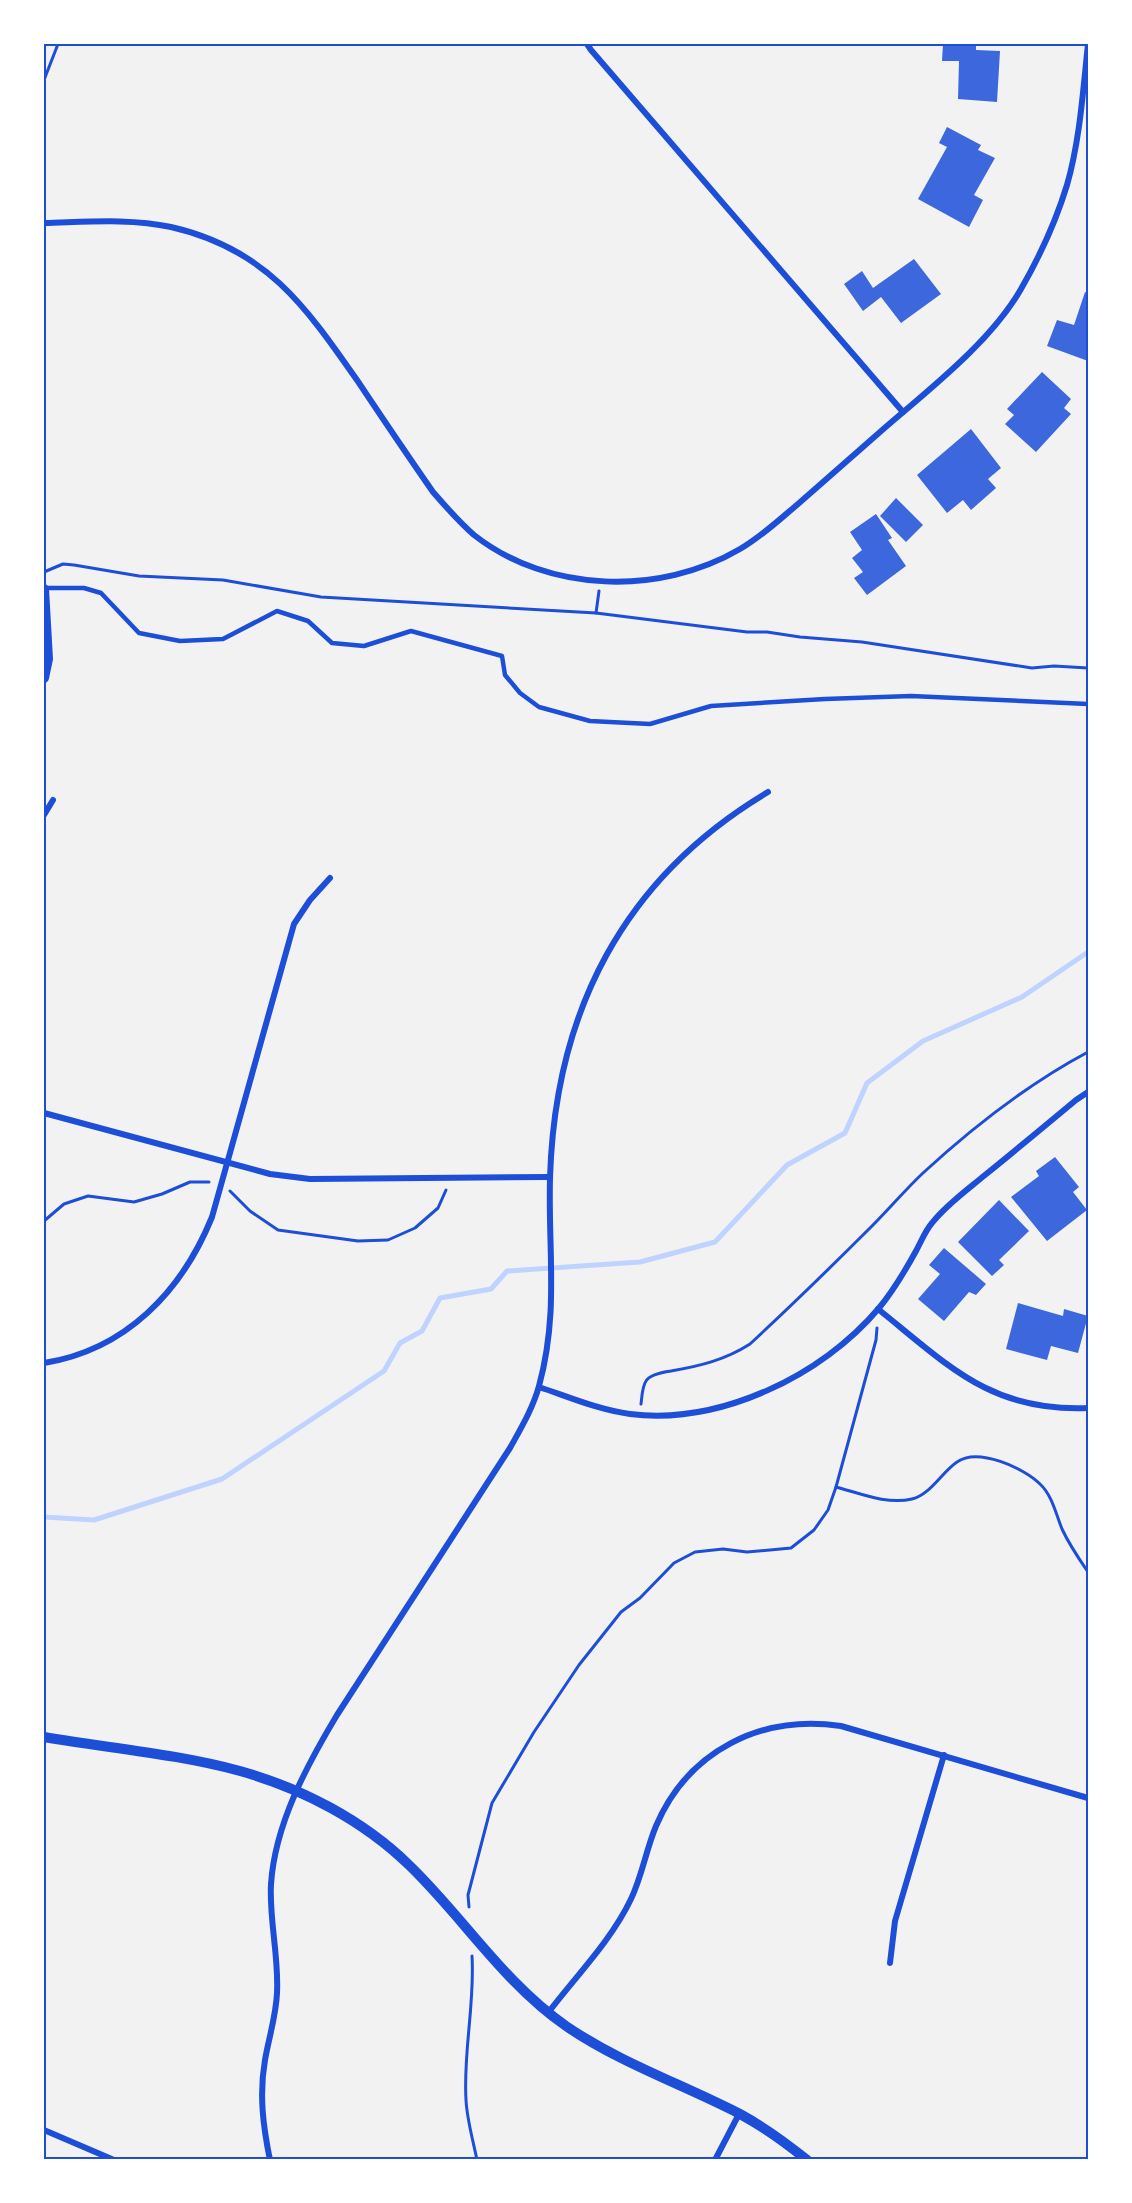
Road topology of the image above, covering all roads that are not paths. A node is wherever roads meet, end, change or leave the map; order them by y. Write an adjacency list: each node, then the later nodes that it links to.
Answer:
1 (587, 44): 4 (street)
2 (1088, 44): 4 (street)
3 (44, 222): 4 (street)
4 (903, 412)
5 (44, 589): 6 (street); 7 (lane)
6 (44, 678)
7 (1089, 704)
8 (768, 792): 15 (street)
9 (54, 800): 10 (street)
10 (44, 814)
11 (330, 878): 14 (street)
12 (1089, 1092): 16 (street)
13 (44, 1113): 14 (street)
14 (227, 1163): 15 (street); 17 (street)
15 (550, 1177): 18 (street)
16 (878, 1309): 18 (street); 19 (street)
17 (44, 1363)
18 (539, 1387): 22 (street)
19 (1089, 1408)
20 (44, 1737): 22 (street)
21 (944, 1755): 23 (street); 24 (street); 25 (street)
22 (297, 1792): 25 (street); 29 (street)
23 (1089, 1798)
24 (890, 1963)
25 (548, 2013): 26 (street)
26 (739, 2114): 30 (street); 31 (street)
27 (44, 2130): 28 (street)
28 (114, 2160)
29 (270, 2160)
30 (715, 2160)
31 (807, 2160)

